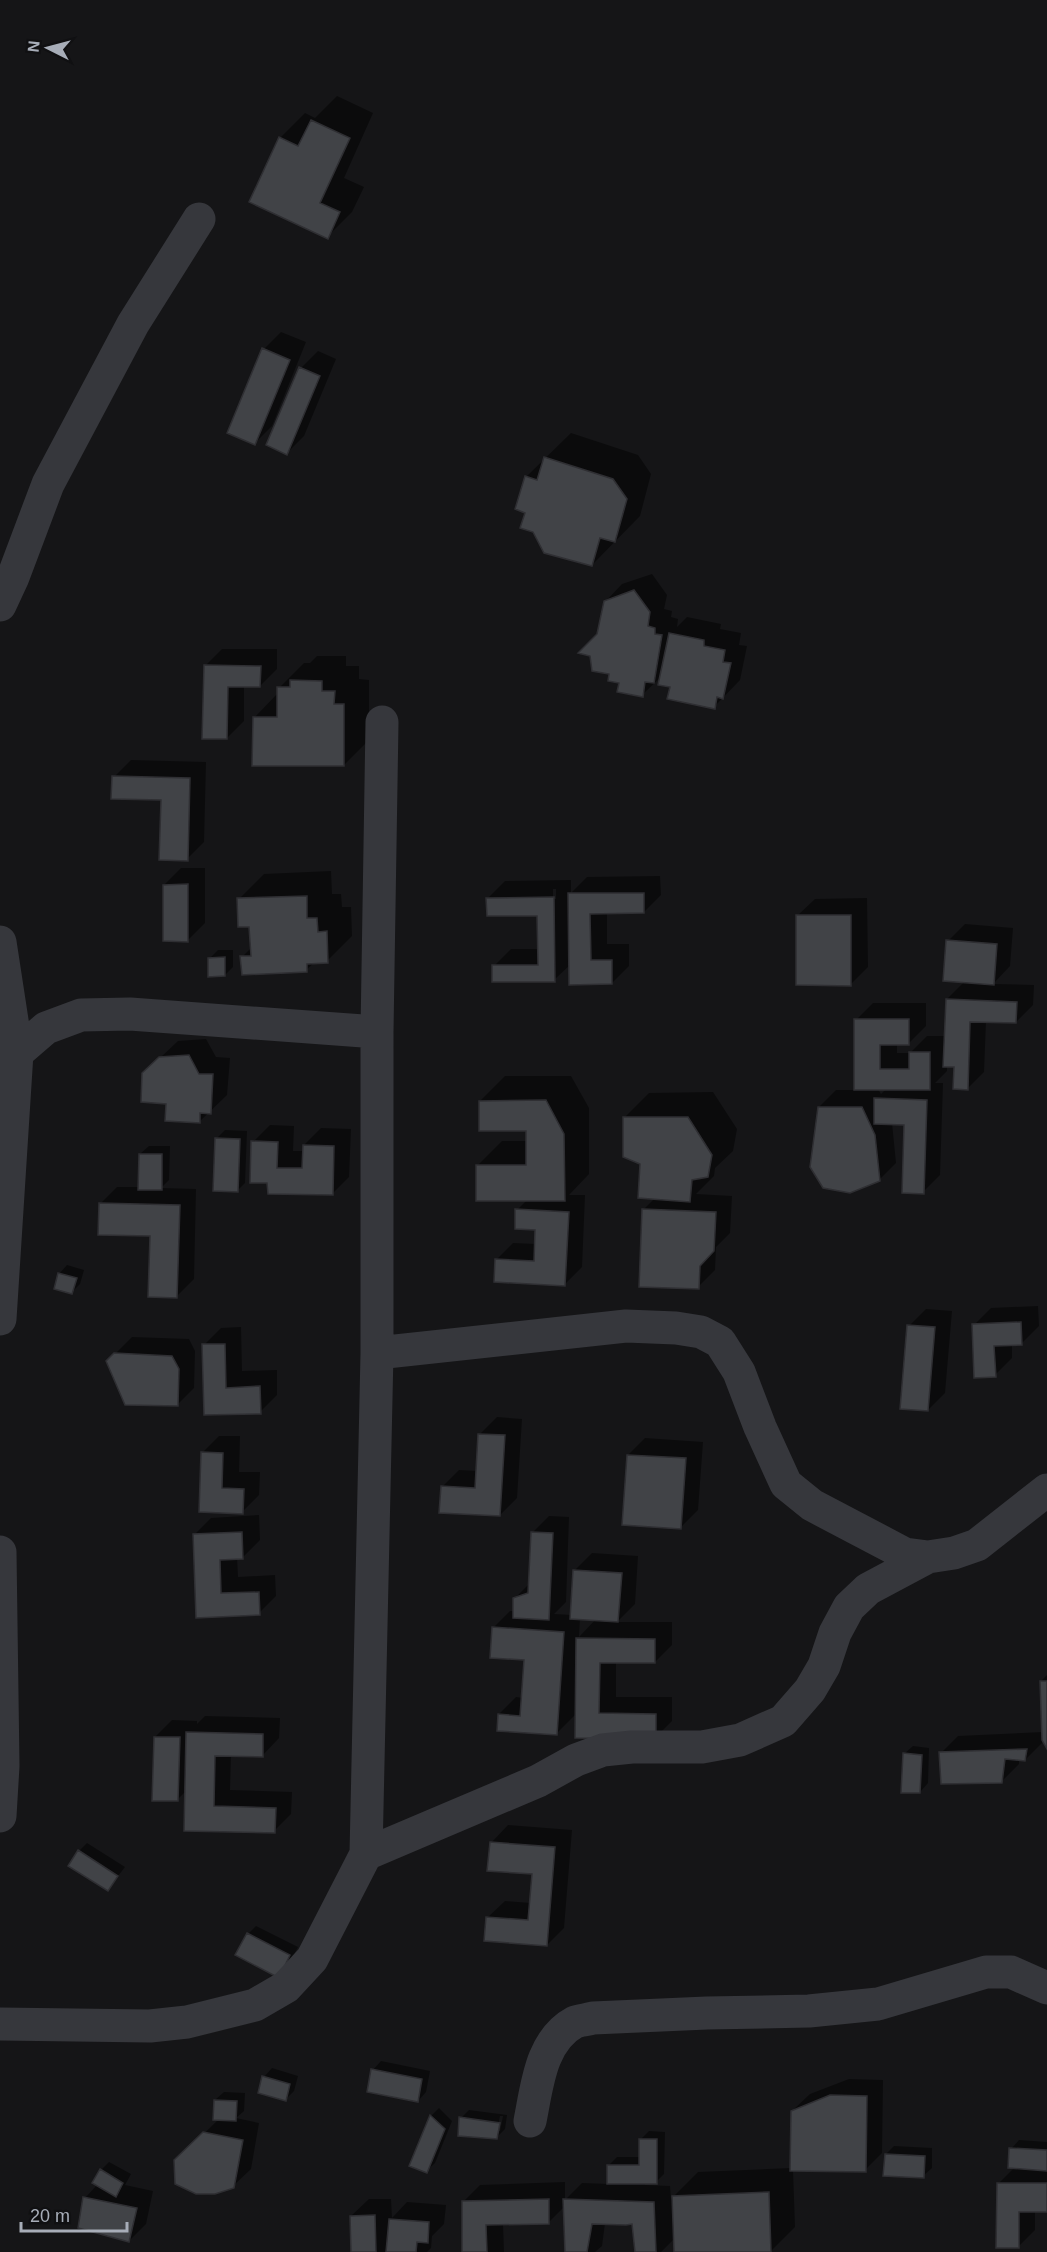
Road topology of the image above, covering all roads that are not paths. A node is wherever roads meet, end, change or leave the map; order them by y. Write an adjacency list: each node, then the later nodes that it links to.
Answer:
1 (199, 219): 2 (street)
2 (0, 605)
3 (382, 722): 5 (street)
4 (0, 942): 6 (street)
5 (377, 1032): 6 (street); 8 (street)
6 (9, 1046): 7 (street)
7 (0, 1318)
8 (377, 1353): 11 (street); 13 (street)
9 (1047, 1490): 11 (street)
10 (0, 1552): 12 (street)
11 (928, 1557): 13 (street)
12 (0, 1816)
13 (366, 1854): 15 (street)
14 (1047, 1989): 16 (street)
15 (0, 2024)
16 (530, 2121)

